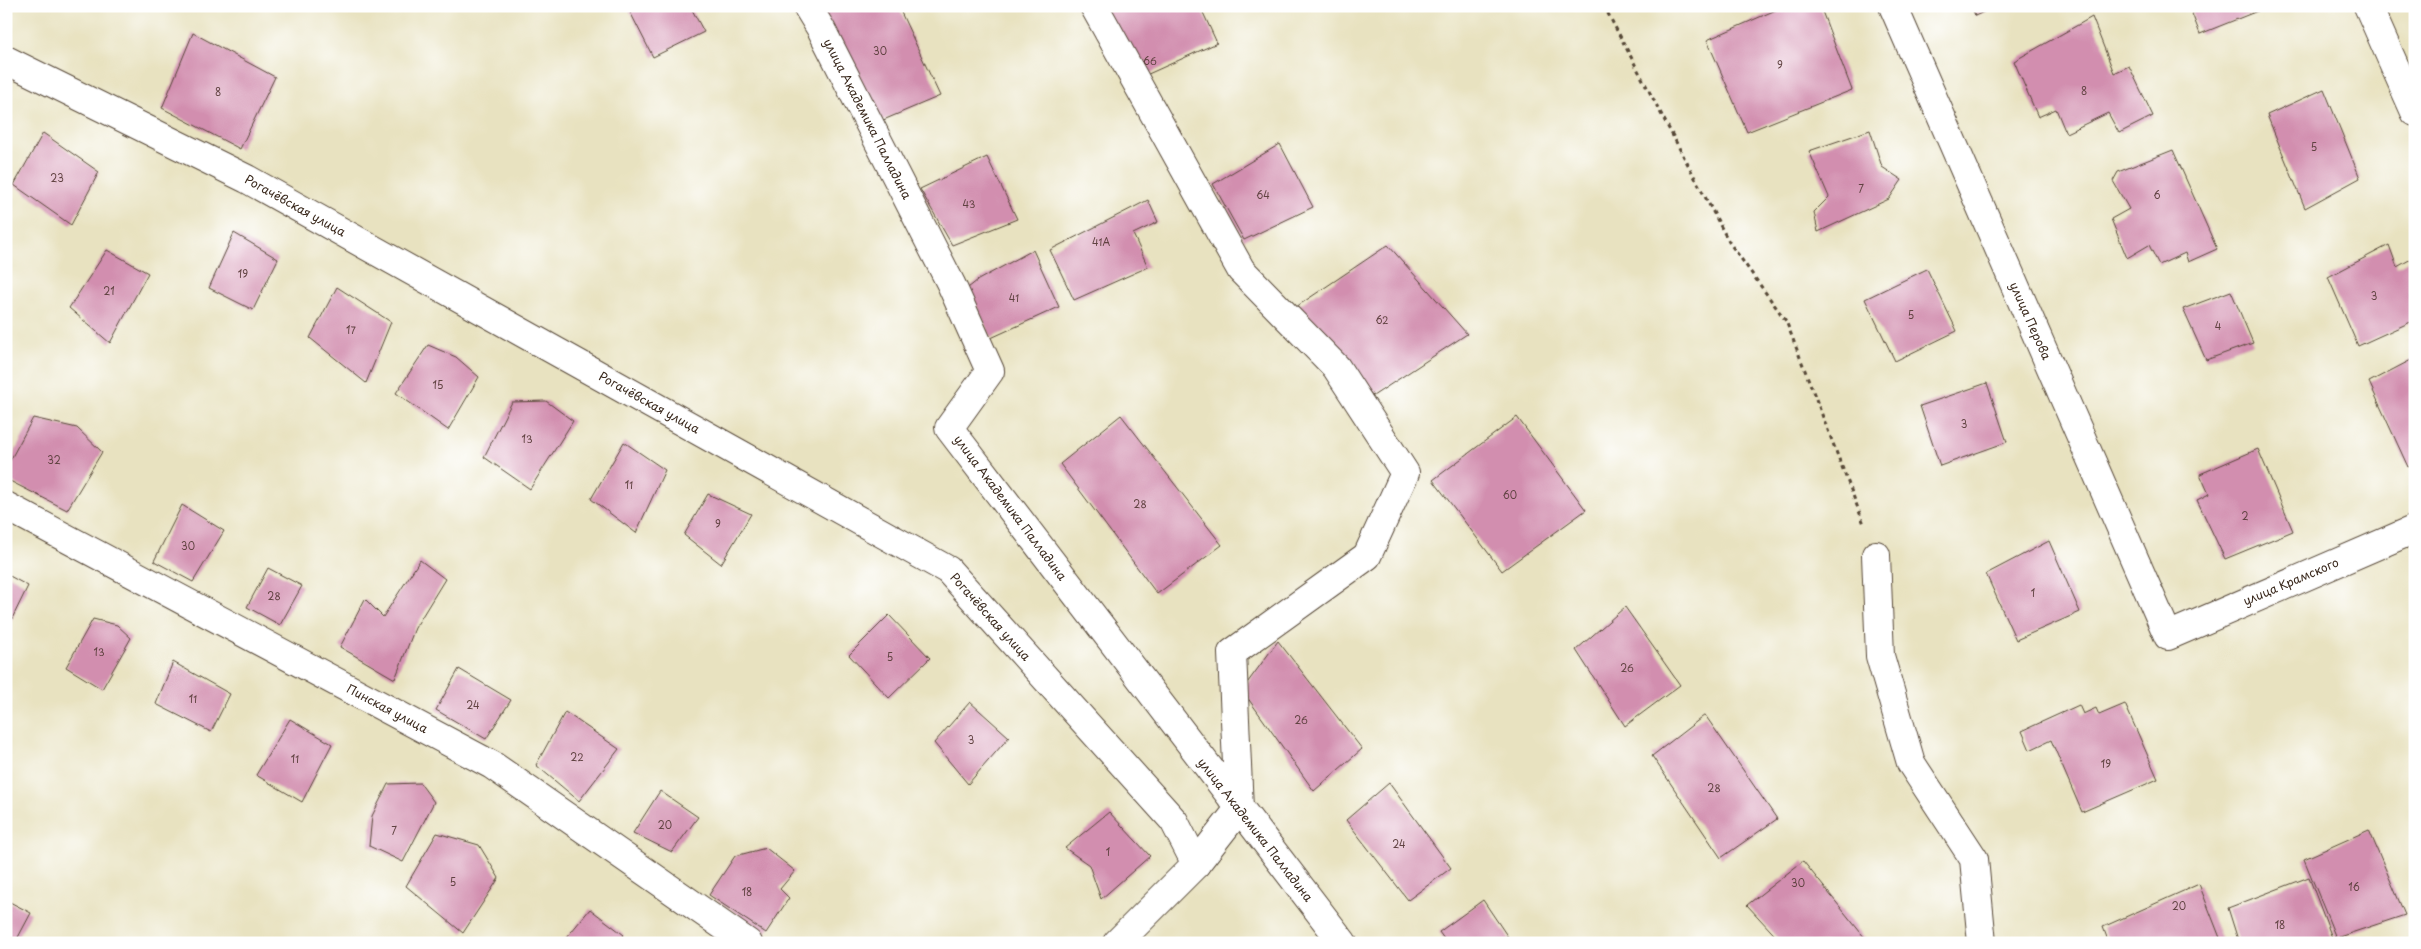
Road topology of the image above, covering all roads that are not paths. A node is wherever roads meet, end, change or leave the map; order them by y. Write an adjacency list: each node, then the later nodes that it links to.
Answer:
1 (807, 6): 11 (street, улица Академика Палладина)
2 (1094, 6): 11 (street)
3 (1893, 6): 10 (street, улица Перова)
4 (2368, 6): 6 (street)
5 (6, 60): 12 (street, Рогачёвская улица)
6 (2415, 112)
7 (6, 506): 13 (street, Пинская улица)
8 (2415, 529): 10 (street, улица Крамского)
9 (1876, 555): 16 (street)
10 (2168, 636)
11 (1239, 810): 12 (street); 15 (street, улица Академика Палладина)
12 (1196, 864): 14 (street)
13 (748, 943)
14 (1117, 943)
15 (1343, 943)
16 (1982, 943)

